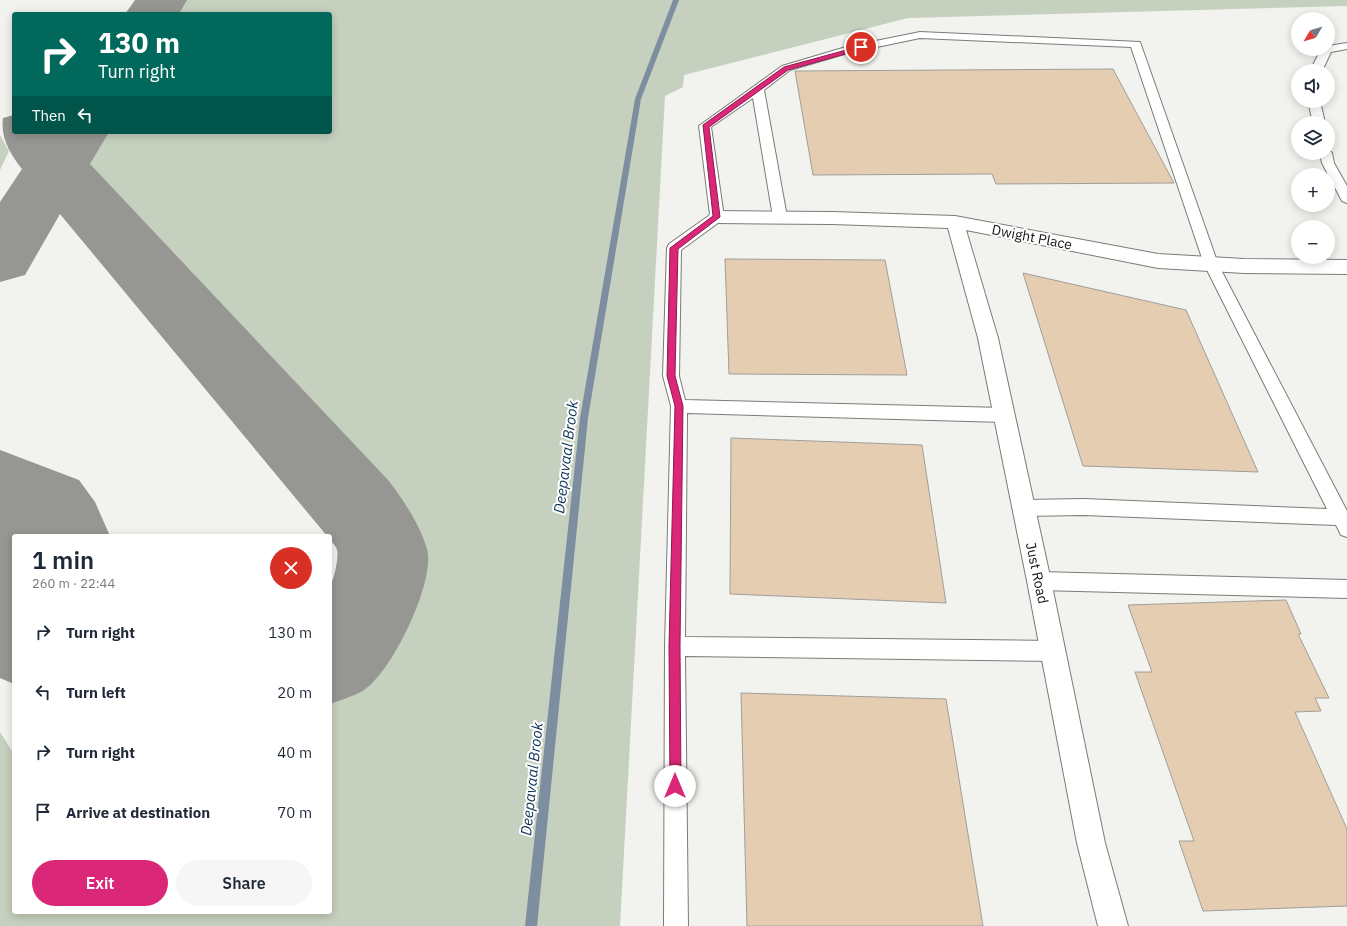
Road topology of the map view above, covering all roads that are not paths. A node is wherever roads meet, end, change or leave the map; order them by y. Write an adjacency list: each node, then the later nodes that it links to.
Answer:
1 (1347, 46): 2 (lane)
2 (1335, 48)
3 (758, 89): 6 (lane); 7 (lane); 9 (lane)
4 (1327, 160): 5 (lane)
5 (1347, 198)
6 (717, 217): 7 (street, Dwight Place); 11 (lane)
7 (780, 217): 8 (street, Dwight Place)
8 (955, 222): 9 (street, Dwight Place); 12 (street, Just Road)
9 (1211, 264): 10 (street, Dwight Place); 14 (lane)
10 (1347, 267)
11 (679, 406): 12 (lane); 17 (lane)
12 (1004, 415): 13 (street, Just Road)
13 (1024, 508): 14 (lane); 15 (street, Just Road)
14 (1344, 523)
15 (1039, 581): 16 (lane); 18 (street, Just Road)
16 (1347, 589)
17 (675, 646): 18 (lane); 19 (lane)
18 (1053, 651): 20 (street, Just Road)
19 (676, 926)
20 (1113, 926)

